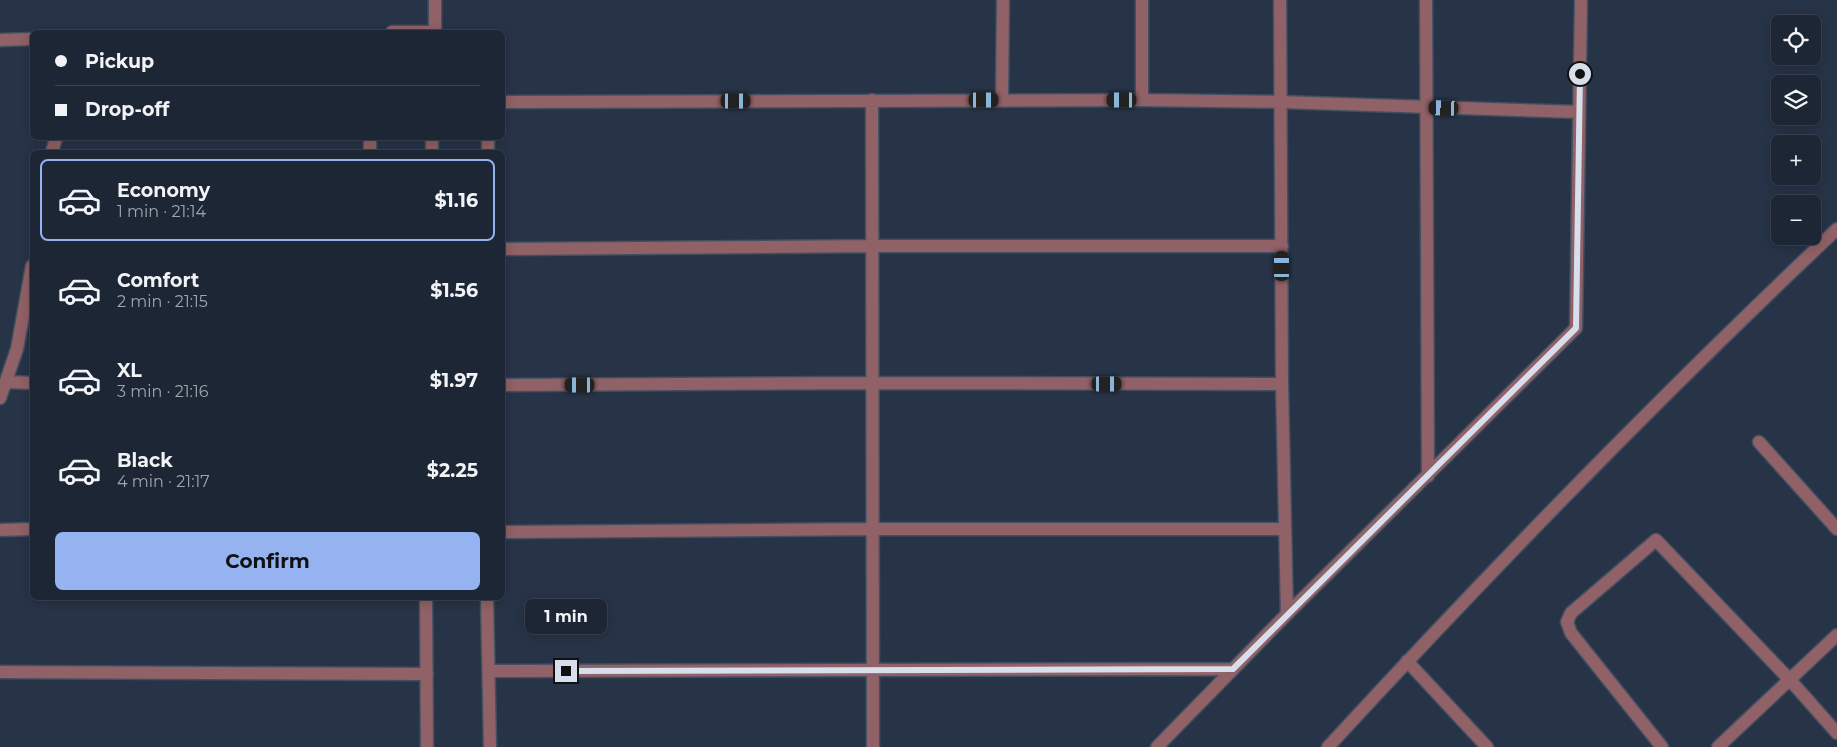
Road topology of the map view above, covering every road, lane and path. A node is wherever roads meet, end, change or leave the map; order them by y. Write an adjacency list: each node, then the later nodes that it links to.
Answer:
1 (435, 0): 7 (street)
2 (1003, 0): 11 (street)
3 (1142, 0): 12 (street)
4 (1280, 0): 14 (street)
5 (1426, 0): 15 (street)
6 (1581, 0): 16 (street)
7 (435, 30)
8 (30, 39): 9 (street)
9 (0, 40)
10 (872, 100): 11 (street); 13 (street); 18 (street)
11 (1002, 100): 12 (street)
12 (1142, 100): 14 (street)
13 (505, 102)
14 (1281, 102): 15 (street); 19 (street)
15 (1425, 107): 16 (street); 29 (street)
16 (1579, 112): 29 (street)
17 (1837, 229): 40 (street)
18 (873, 246): 19 (street); 20 (street); 24 (street)
19 (1282, 246): 25 (street)
20 (505, 250)
21 (30, 277): 22 (street)
22 (7, 382): 23 (street); 27 (street)
23 (30, 383)
24 (873, 383): 25 (street); 26 (street); 31 (street)
25 (1282, 384): 32 (street)
26 (505, 385)
27 (0, 398)
28 (1759, 442): 34 (street)
29 (1428, 476): 38 (street)
30 (30, 529): 33 (street)
31 (873, 529): 32 (street); 35 (street); 42 (street)
32 (1284, 529): 38 (street)
33 (0, 530)
34 (1837, 530)
35 (505, 532)
36 (426, 600): 45 (street)
37 (487, 600): 43 (street)
38 (1287, 614): 41 (street)
39 (1837, 635): 46 (street)
40 (1407, 661): 52 (street); 53 (street)
41 (1233, 669): 42 (street); 51 (street)
42 (873, 670): 43 (street); 50 (street)
43 (489, 671): 49 (street)
44 (0, 672): 45 (street)
45 (427, 674): 48 (street)
46 (1790, 680): 47 (street); 54 (street); 55 (street)
47 (1837, 733)
48 (427, 747)
49 (490, 747)
50 (873, 747)
51 (1157, 747)
52 (1328, 747)
53 (1487, 747)
54 (1662, 747)
55 (1718, 747)

